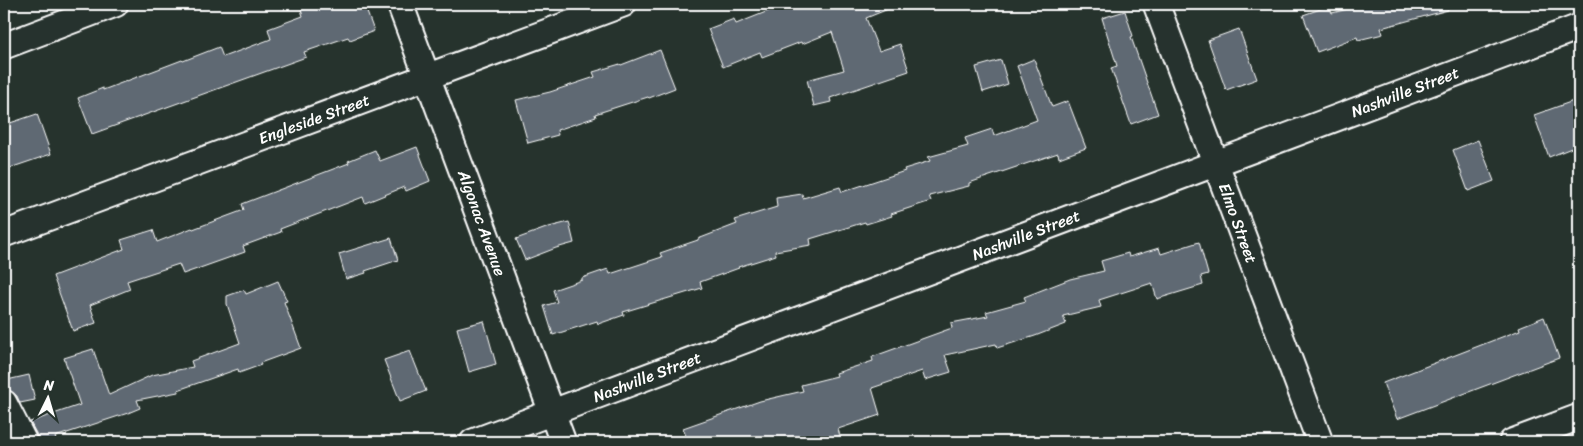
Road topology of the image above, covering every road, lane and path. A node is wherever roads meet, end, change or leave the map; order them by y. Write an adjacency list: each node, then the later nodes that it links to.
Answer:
1 (115, 4): 6 (street)
2 (400, 4): 7 (street, Algonac Avenue)
3 (623, 4): 7 (street, Engleside Street)
4 (1156, 4): 8 (street, Elmo Street)
5 (1579, 27): 8 (street, Nashville Street)
6 (4, 46)
7 (428, 77): 9 (street, Engleside Street); 11 (street, Algonac Avenue)
8 (1216, 164): 11 (street, Nashville Street); 16 (street, Elmo Street)
9 (4, 234)
10 (4, 403): 13 (street)
11 (552, 413): 14 (street, Nashville Street); 15 (street, Algonac Avenue)
12 (1579, 417): 17 (street)
13 (24, 442)
14 (473, 442)
15 (564, 442)
16 (1320, 442)
17 (1512, 442)

